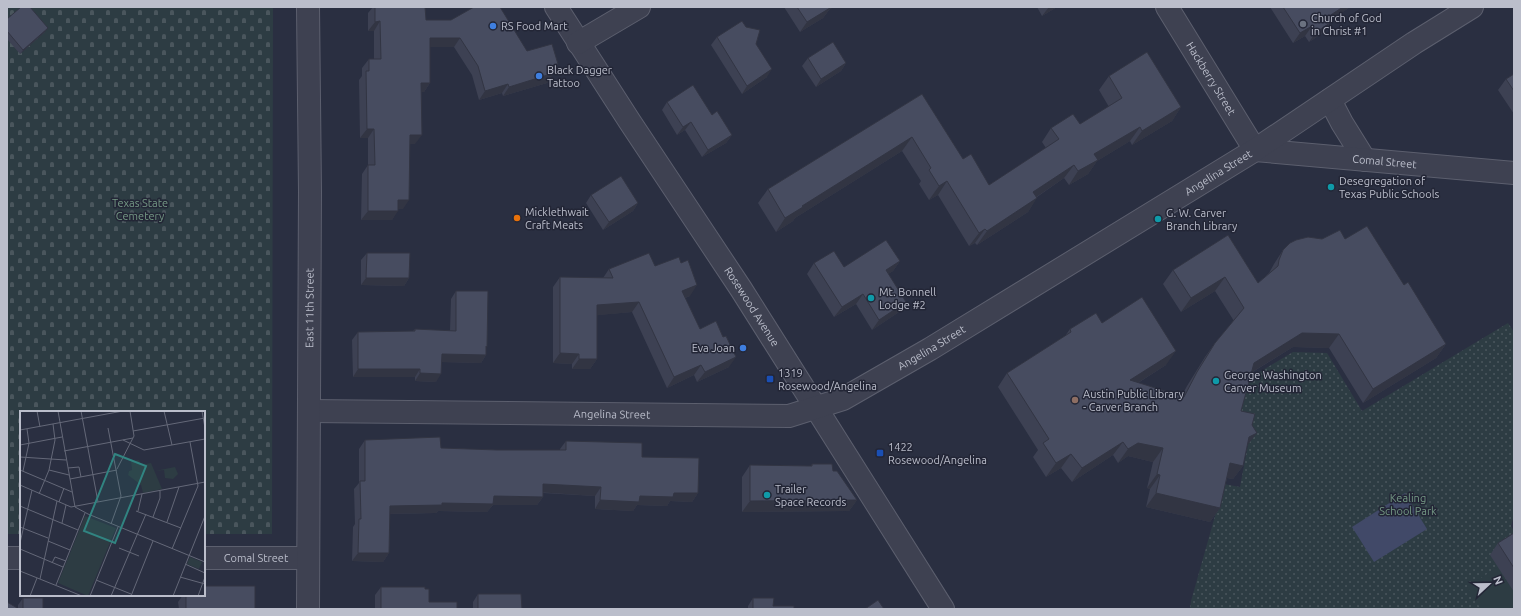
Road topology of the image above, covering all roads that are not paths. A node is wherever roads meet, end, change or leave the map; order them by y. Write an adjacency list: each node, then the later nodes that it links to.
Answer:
1 (308, 7): 12 (street, East 11th Street)
2 (556, 7): 6 (street, Rosewood Avenue)
3 (639, 7): 6 (street)
4 (1167, 7): 8 (street, Hackberry Street)
5 (1472, 7): 7 (street, Angelina Street)
6 (578, 43): 11 (street, Rosewood Avenue)
7 (1330, 100): 8 (street, Angelina Street); 9 (street)
8 (1255, 150): 9 (street, Comal Street); 11 (street, Angelina Street)
9 (1365, 160): 10 (street, Comal Street)
10 (1514, 173)
11 (817, 408): 12 (street, Angelina Street); 18 (street, Rosewood Avenue)
12 (309, 410): 16 (street, East 11th Street)
13 (7, 558): 14 (street)
14 (20, 558)
15 (205, 558): 16 (street, Comal Street)
16 (308, 558): 17 (street, East 11th Street)
17 (308, 609)
18 (943, 609)

